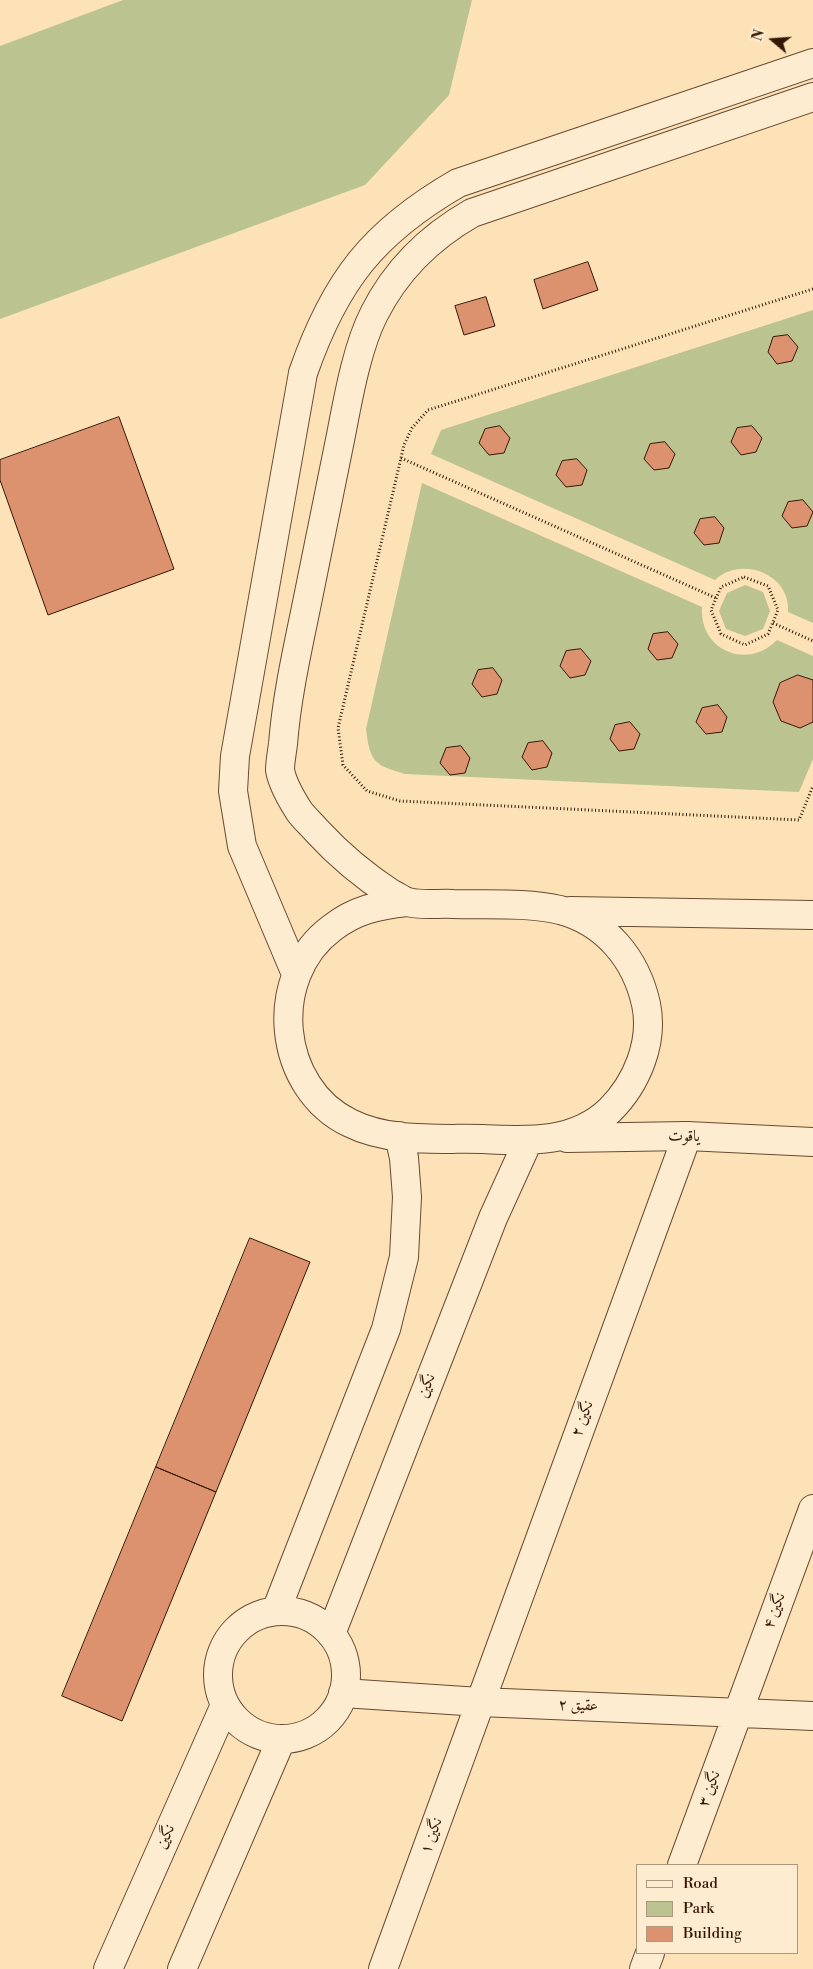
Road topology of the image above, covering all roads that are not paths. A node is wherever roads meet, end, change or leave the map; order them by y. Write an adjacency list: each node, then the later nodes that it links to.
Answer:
1 (813, 63): 6 (street)
2 (813, 97): 3 (street)
3 (407, 902): 4 (street); 6 (street)
4 (563, 911): 5 (street); 9 (street)
5 (813, 915)
6 (296, 974): 7 (street)
7 (399, 1136): 10 (street); 13 (street)
8 (687, 1136): 9 (street, یاقوت); 11 (street, یاقوت); 16 (street, نگین ۲)
9 (555, 1138): 10 (street)
10 (528, 1140): 14 (street, نگین)
11 (813, 1142)
12 (813, 1509): 18 (street, نگین ۴)
13 (276, 1612): 14 (street); 17 (street)
14 (331, 1634): 15 (street)
15 (343, 1693): 16 (street, عقیق ۲); 20 (street)
16 (480, 1702): 18 (street, عقیق ۲); 25 (street, نگین ۱)
17 (225, 1705): 20 (street); 23 (street, نگین)
18 (738, 1713): 19 (street, عقیق ۲); 21 (street, نگین ۳)
19 (813, 1716)
20 (280, 1740): 24 (street)
21 (682, 1864)
22 (650, 1954): 26 (street)
23 (108, 1969)
24 (182, 1969)
25 (383, 1969)
26 (644, 1969)

